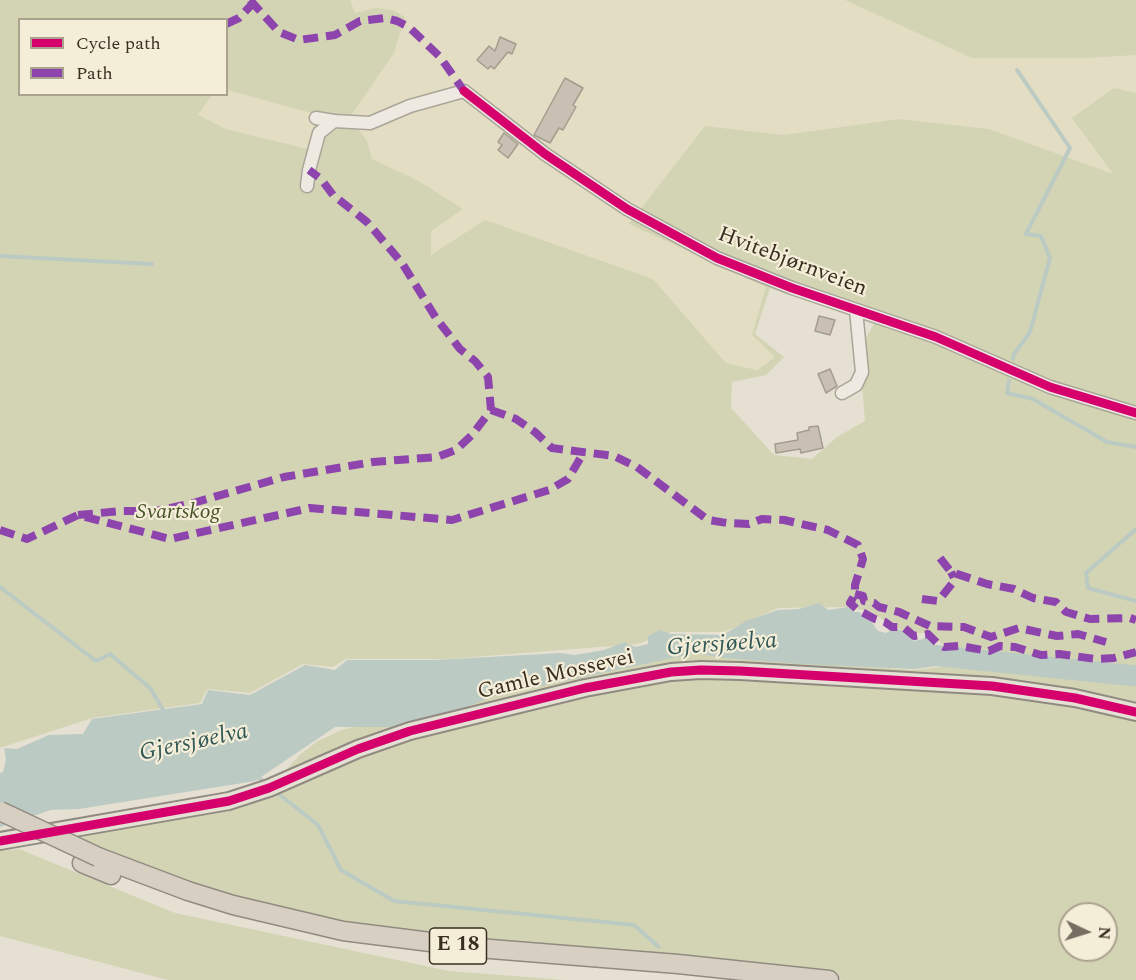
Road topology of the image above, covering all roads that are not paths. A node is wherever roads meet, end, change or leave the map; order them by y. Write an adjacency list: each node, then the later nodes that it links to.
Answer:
1 (316, 118): 2 (street)
2 (334, 121): 3 (street); 4 (street, Hvitebjørnveien)
3 (307, 186)
4 (856, 310): 5 (street); 6 (street, Hvitebjørnveien)
5 (842, 393)
6 (1136, 413)
7 (1136, 712): 10 (main road, Gamle Mossevei)
8 (0, 811): 11 (highway, E 18, bridge)
9 (0, 825): 11 (highway, E 18)
10 (0, 841)
11 (90, 860): 12 (highway, E 18); 13 (highway, E 18)
12 (740, 980)
13 (829, 980)

